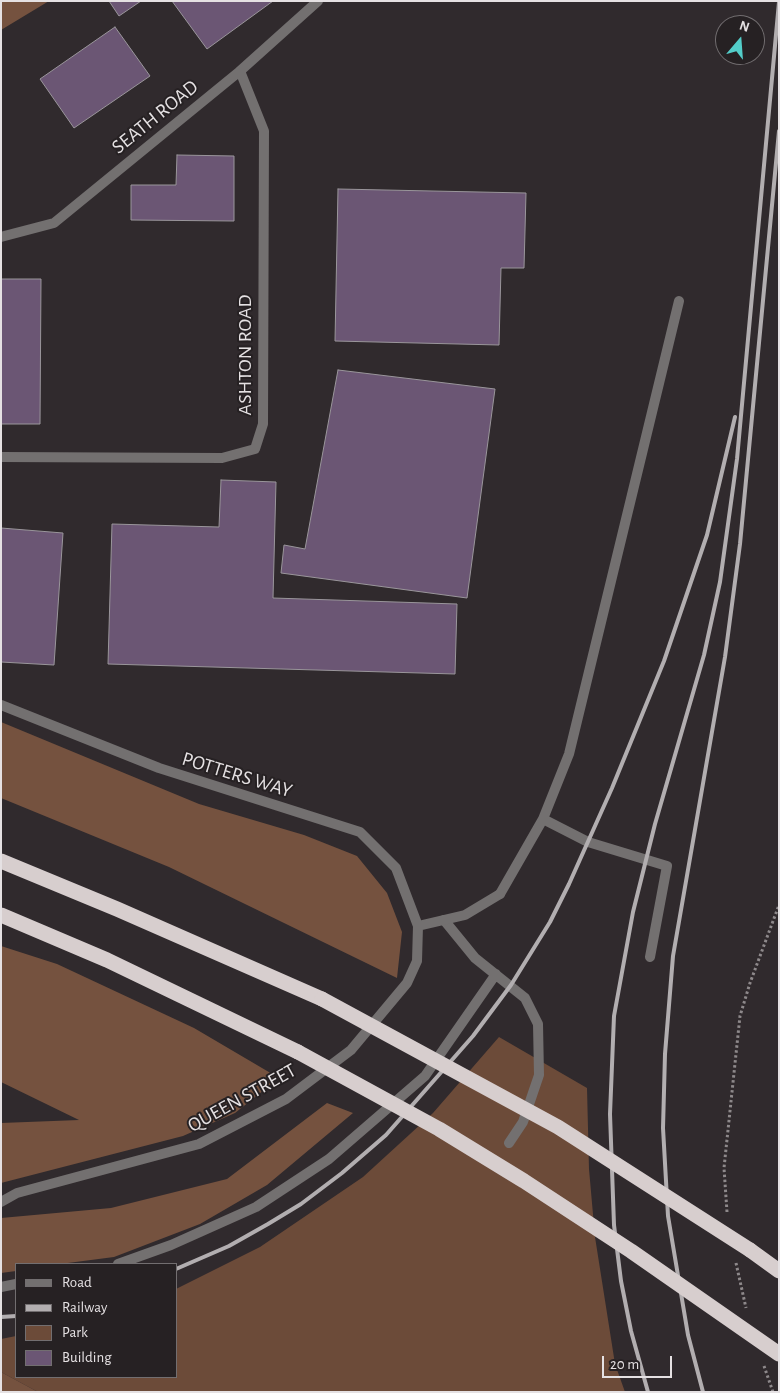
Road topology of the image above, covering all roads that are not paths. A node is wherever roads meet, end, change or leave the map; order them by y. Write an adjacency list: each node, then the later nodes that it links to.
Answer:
1 (318, 1): 2 (street, SEATH ROAD)
2 (240, 70): 3 (street, SEATH ROAD); 5 (street, ASHTON ROAD)
3 (1, 237)
4 (679, 301): 7 (street)
5 (1, 457)
6 (1, 705): 11 (street, POTTERS WAY)
7 (543, 819): 10 (street); 12 (street)
8 (1, 861): 17 (highway, bridge)
9 (1, 915): 20 (highway, bridge)
10 (444, 920): 11 (street); 13 (street)
11 (418, 926): 15 (street, QUEEN STREET)
12 (650, 957)
13 (496, 974): 14 (street); 16 (street)
14 (509, 1143)
15 (1, 1202)
16 (121, 1263)
17 (779, 1271)
18 (15, 1284): 19 (street)
19 (1, 1286)
20 (779, 1354)

